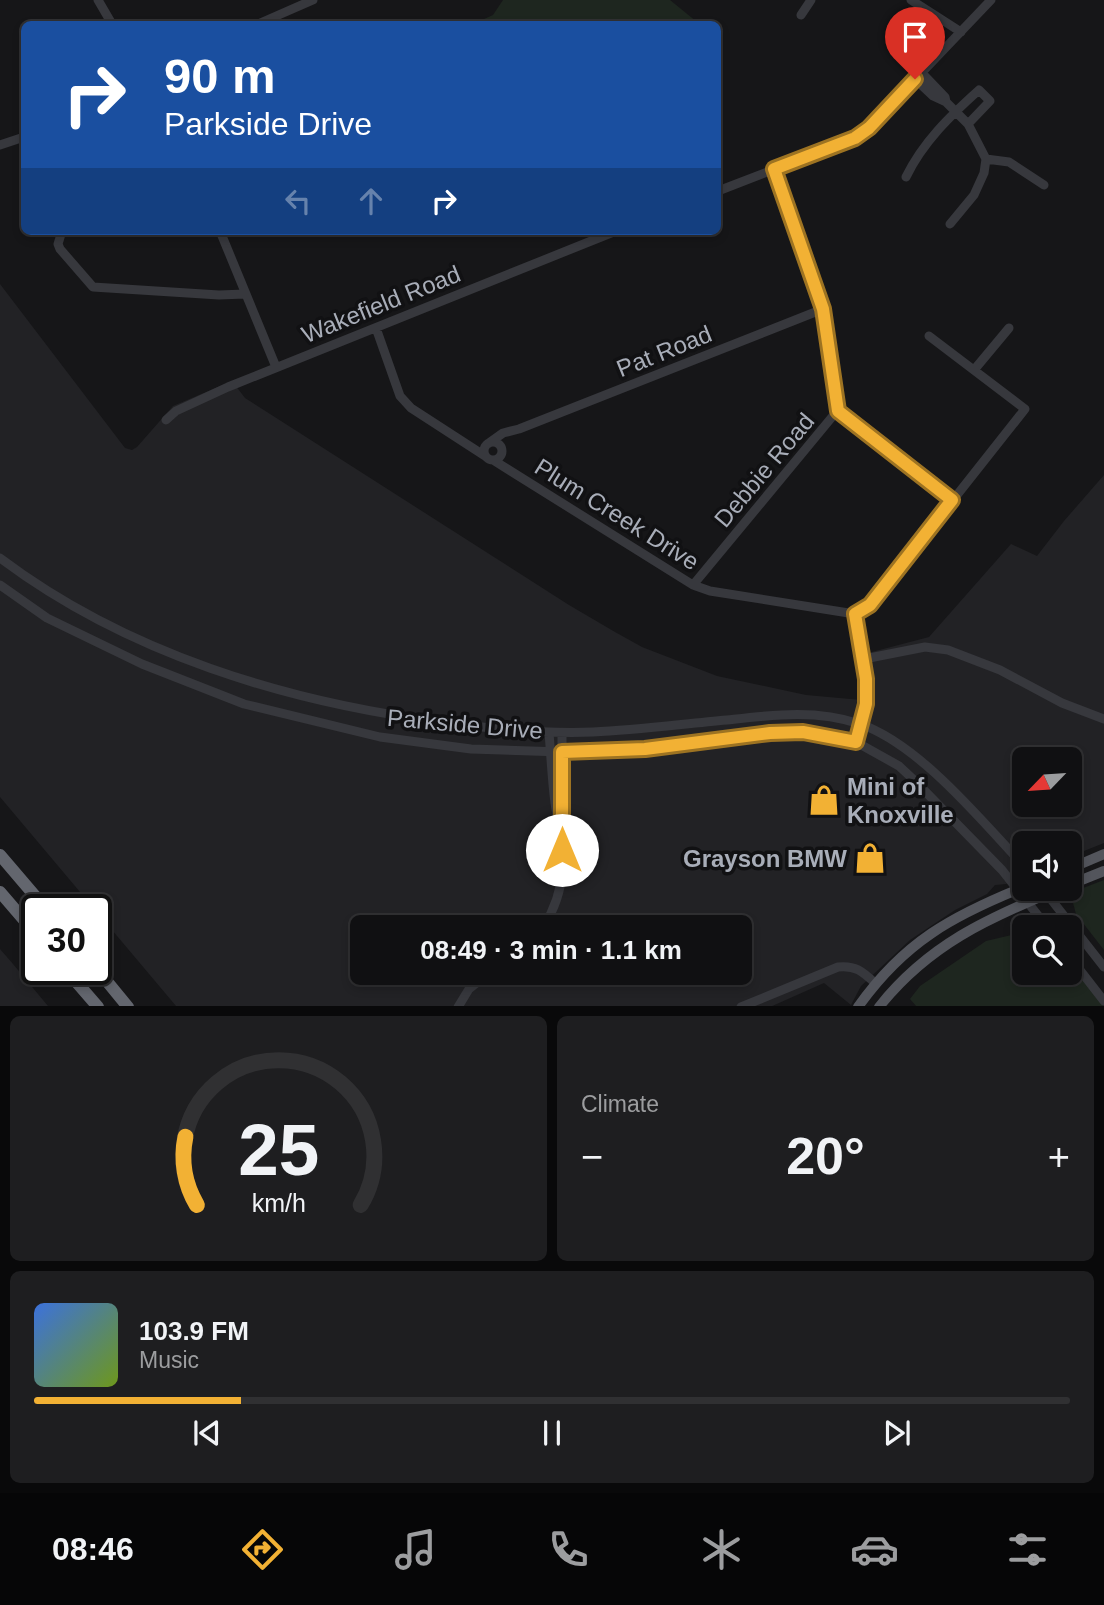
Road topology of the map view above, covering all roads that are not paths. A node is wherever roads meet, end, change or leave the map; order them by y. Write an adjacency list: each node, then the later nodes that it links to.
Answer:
1 (98, 0): 7 (street)
2 (313, 0): 8 (street)
3 (811, 0): 6 (street)
4 (911, 0): 9 (street)
5 (991, 0): 9 (street)
6 (801, 15)
7 (110, 21)
8 (265, 21)
9 (961, 33): 10 (street)
10 (918, 76): 11 (street); 16 (street)
11 (956, 111): 12 (street); 12 (street); 17 (street)
12 (968, 124): 15 (street)
13 (21, 138): 14 (street)
14 (0, 145)
15 (986, 159): 18 (street); 20 (street)
16 (774, 169): 19 (street); 25 (street)
17 (906, 177)
18 (1044, 185)
19 (721, 190)
20 (950, 224)
21 (61, 235): 24 (street)
22 (222, 235): 24 (street)
23 (606, 235): 26 (street, Wakefield Road)
24 (245, 294): 29 (street)
25 (823, 309): 31 (street); 33 (street, Pat Road)
26 (376, 328): 29 (street, Wakefield Road); 34 (street, Plum Creek Drive)
27 (1009, 328): 30 (street)
28 (929, 336): 30 (street)
29 (276, 367): 32 (street, Wakefield Road)
30 (974, 370): 37 (street)
31 (838, 411): 37 (street); 40 (street, Debbie Road)
32 (166, 420)
33 (519, 429): 35 (street, Pat Road); 36 (street)
34 (468, 443): 35 (street, Plum Creek Drive); 36 (street, Plum Creek Drive)
35 (488, 444): 36 (street); 36 (street, Plum Creek Drive)
36 (495, 455): 40 (street, Plum Creek Drive)
37 (952, 500): 41 (street)
38 (0, 558): 45 (street, Parkside Drive)
39 (0, 585): 48 (street, Parkside Drive)
40 (693, 585): 41 (street, Plum Creek Drive)
41 (855, 614): 42 (street)
42 (864, 659): 43 (street); 44 (street)
43 (1104, 719)
44 (861, 724): 46 (street, Parkside Drive); 47 (street); 50 (street, Parkside Drive)
45 (549, 733): 46 (street, Parkside Drive); 48 (street)
46 (562, 733): 49 (street)
47 (856, 742): 49 (street, Parkside Drive); 51 (street, Parkside Drive)
48 (550, 751): 49 (street, Parkside Drive); 52 (street)
49 (562, 752): 52 (street)
50 (931, 770): 51 (street); 53 (street, Parkside Drive)
51 (922, 788): 58 (street, Parkside Drive)
52 (561, 826): 65 (street)
53 (1012, 854)
54 (1104, 854): 56 (main road)
55 (0, 855): 62 (highway)
56 (1082, 863)
57 (1104, 870): 59 (main road)
58 (1012, 879)
59 (1082, 879)
60 (0, 892): 67 (highway)
61 (1012, 892): 70 (main road)
62 (33, 894)
63 (1052, 901): 68 (street)
64 (1028, 902): 66 (street, Parkside Drive); 74 (main road)
65 (551, 915)
66 (1038, 915)
67 (21, 916)
68 (1104, 967)
69 (1082, 973): 75 (street)
70 (875, 982): 74 (main road); 79 (street); 80 (main road)
71 (79, 985): 76 (highway)
72 (110, 985): 77 (highway)
73 (474, 985): 78 (street)
74 (887, 996): 81 (main road)
75 (1104, 1001)
76 (98, 1006)
77 (128, 1006)
78 (458, 1006)
79 (741, 1006)
80 (858, 1006)
81 (879, 1006)

